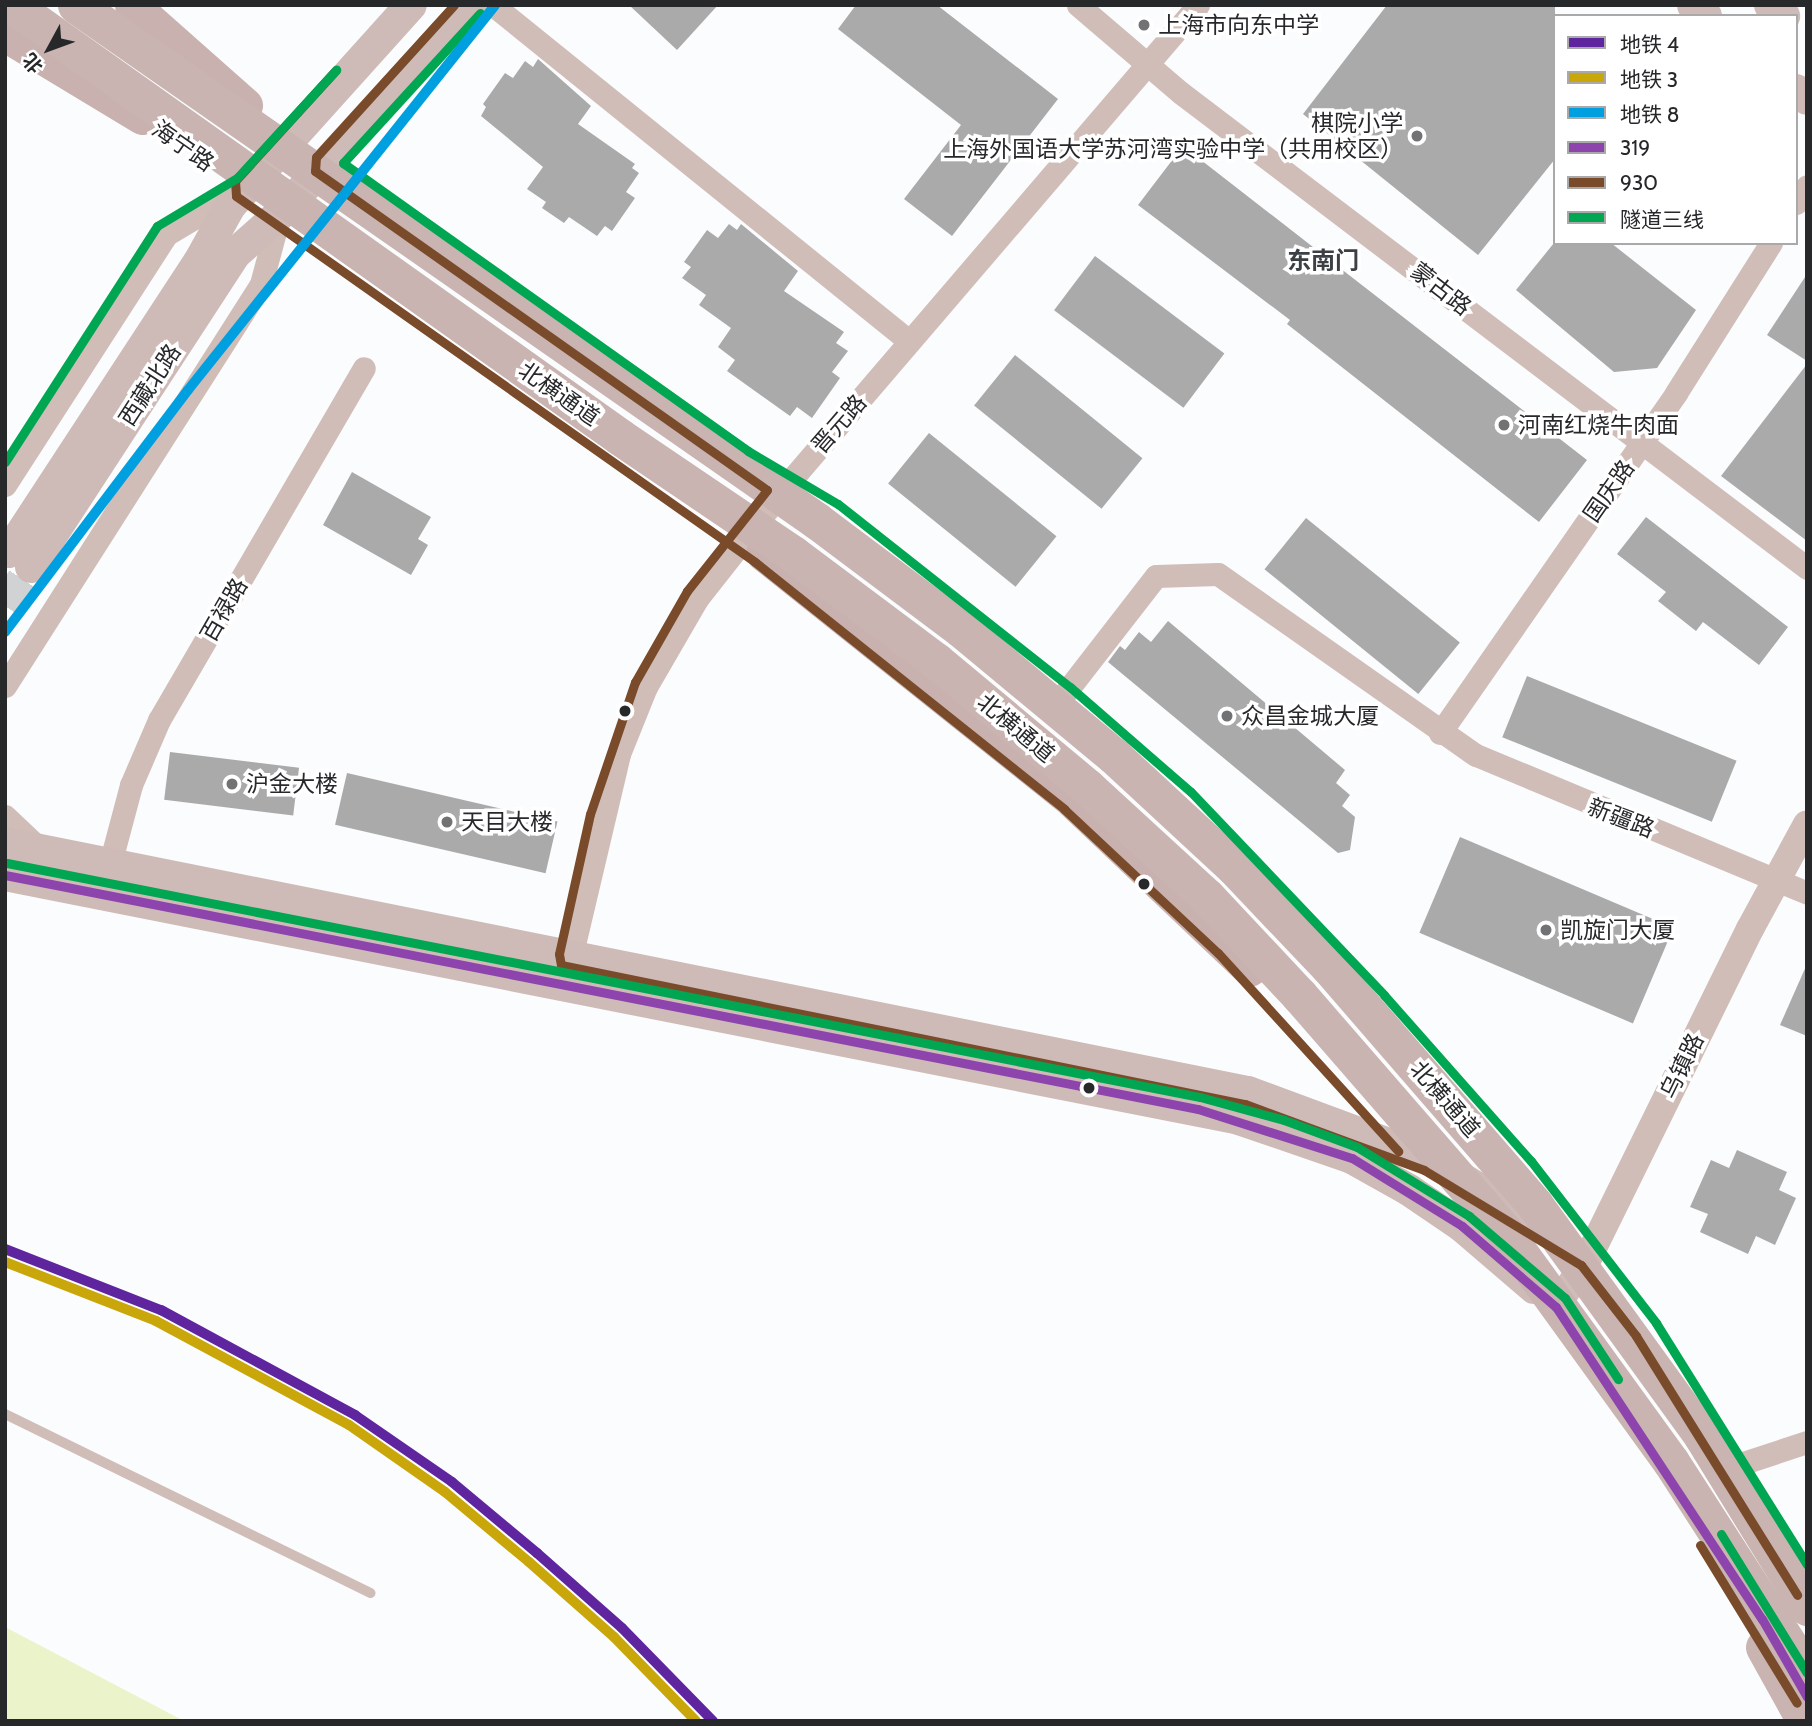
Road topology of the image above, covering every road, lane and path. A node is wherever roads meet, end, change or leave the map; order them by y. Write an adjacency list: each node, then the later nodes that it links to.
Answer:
1 (12, 5): 41 (highway, 北横通道)
2 (76, 5): 39 (highway, 北横通道)
3 (132, 5): 11 (main road)
4 (411, 5): 11 (main road, 西藏北路)
5 (471, 5): 12 (main road, 西藏北路)
6 (493, 5): 16 (street)
7 (1078, 5): 10 (street, 蒙古路)
8 (1198, 5): 10 (street, 晋元路)
9 (5, 34): 13 (main road, 海宁路)
10 (1146, 64): 16 (street, 晋元路); 18 (street, 蒙古路)
11 (288, 138): 12 (main road); 13 (main road, 西藏北路)
12 (325, 164): 14 (main road, 西藏北路); 20 (main road)
13 (244, 188): 14 (main road, 海宁路); 14 (main road, 西藏北路); 19 (street, 西藏北路)
14 (281, 213): 21 (main road, 海宁路); 23 (street, 西藏北路)
15 (1770, 245): 18 (street, 国庆路)
16 (909, 341): 20 (street, 晋元路)
17 (364, 368): 30 (street, 百禄路)
18 (1641, 444): 22 (street, 蒙古路); 25 (street, 国庆路)
19 (5, 485)
20 (785, 487): 21 (street, 晋元路); 24 (main road)
21 (743, 539): 34 (street, 晋元路); 35 (main road, 海宁路)
22 (1807, 568)
23 (5, 686)
24 (1062, 697): 25 (street, 新疆路); 36 (main road)
25 (1440, 733): 32 (street, 新疆路)
26 (5, 816): 29 (street)
27 (1807, 824): 32 (street, 乌镇路)
28 (5, 843): 29 (main road)
29 (41, 850): 30 (main road)
30 (110, 864): 34 (main road)
31 (5, 875): 34 (main road)
32 (1776, 881): 33 (street, 新疆路); 36 (street, 乌镇路)
33 (1807, 893)
34 (568, 971): 35 (main road); 37 (main road)
35 (1416, 1153): 36 (main road); 37 (main road, 海宁路)
36 (1589, 1256): 37 (street, 乌镇路); 42 (main road)
37 (1556, 1307): 48 (main road, 海宁路)
38 (5, 1414): 45 (lane)
39 (1702, 1436): 43 (highway); 46 (highway, 北横通道)
40 (1807, 1442): 42 (street)
41 (1671, 1462): 47 (highway, 北横通道); 49 (highway)
42 (1734, 1466): 44 (main road)
43 (1807, 1557)
44 (1807, 1589)
45 (370, 1593)
46 (1807, 1607)
47 (1807, 1673)
48 (1807, 1698)
49 (1805, 1721)

